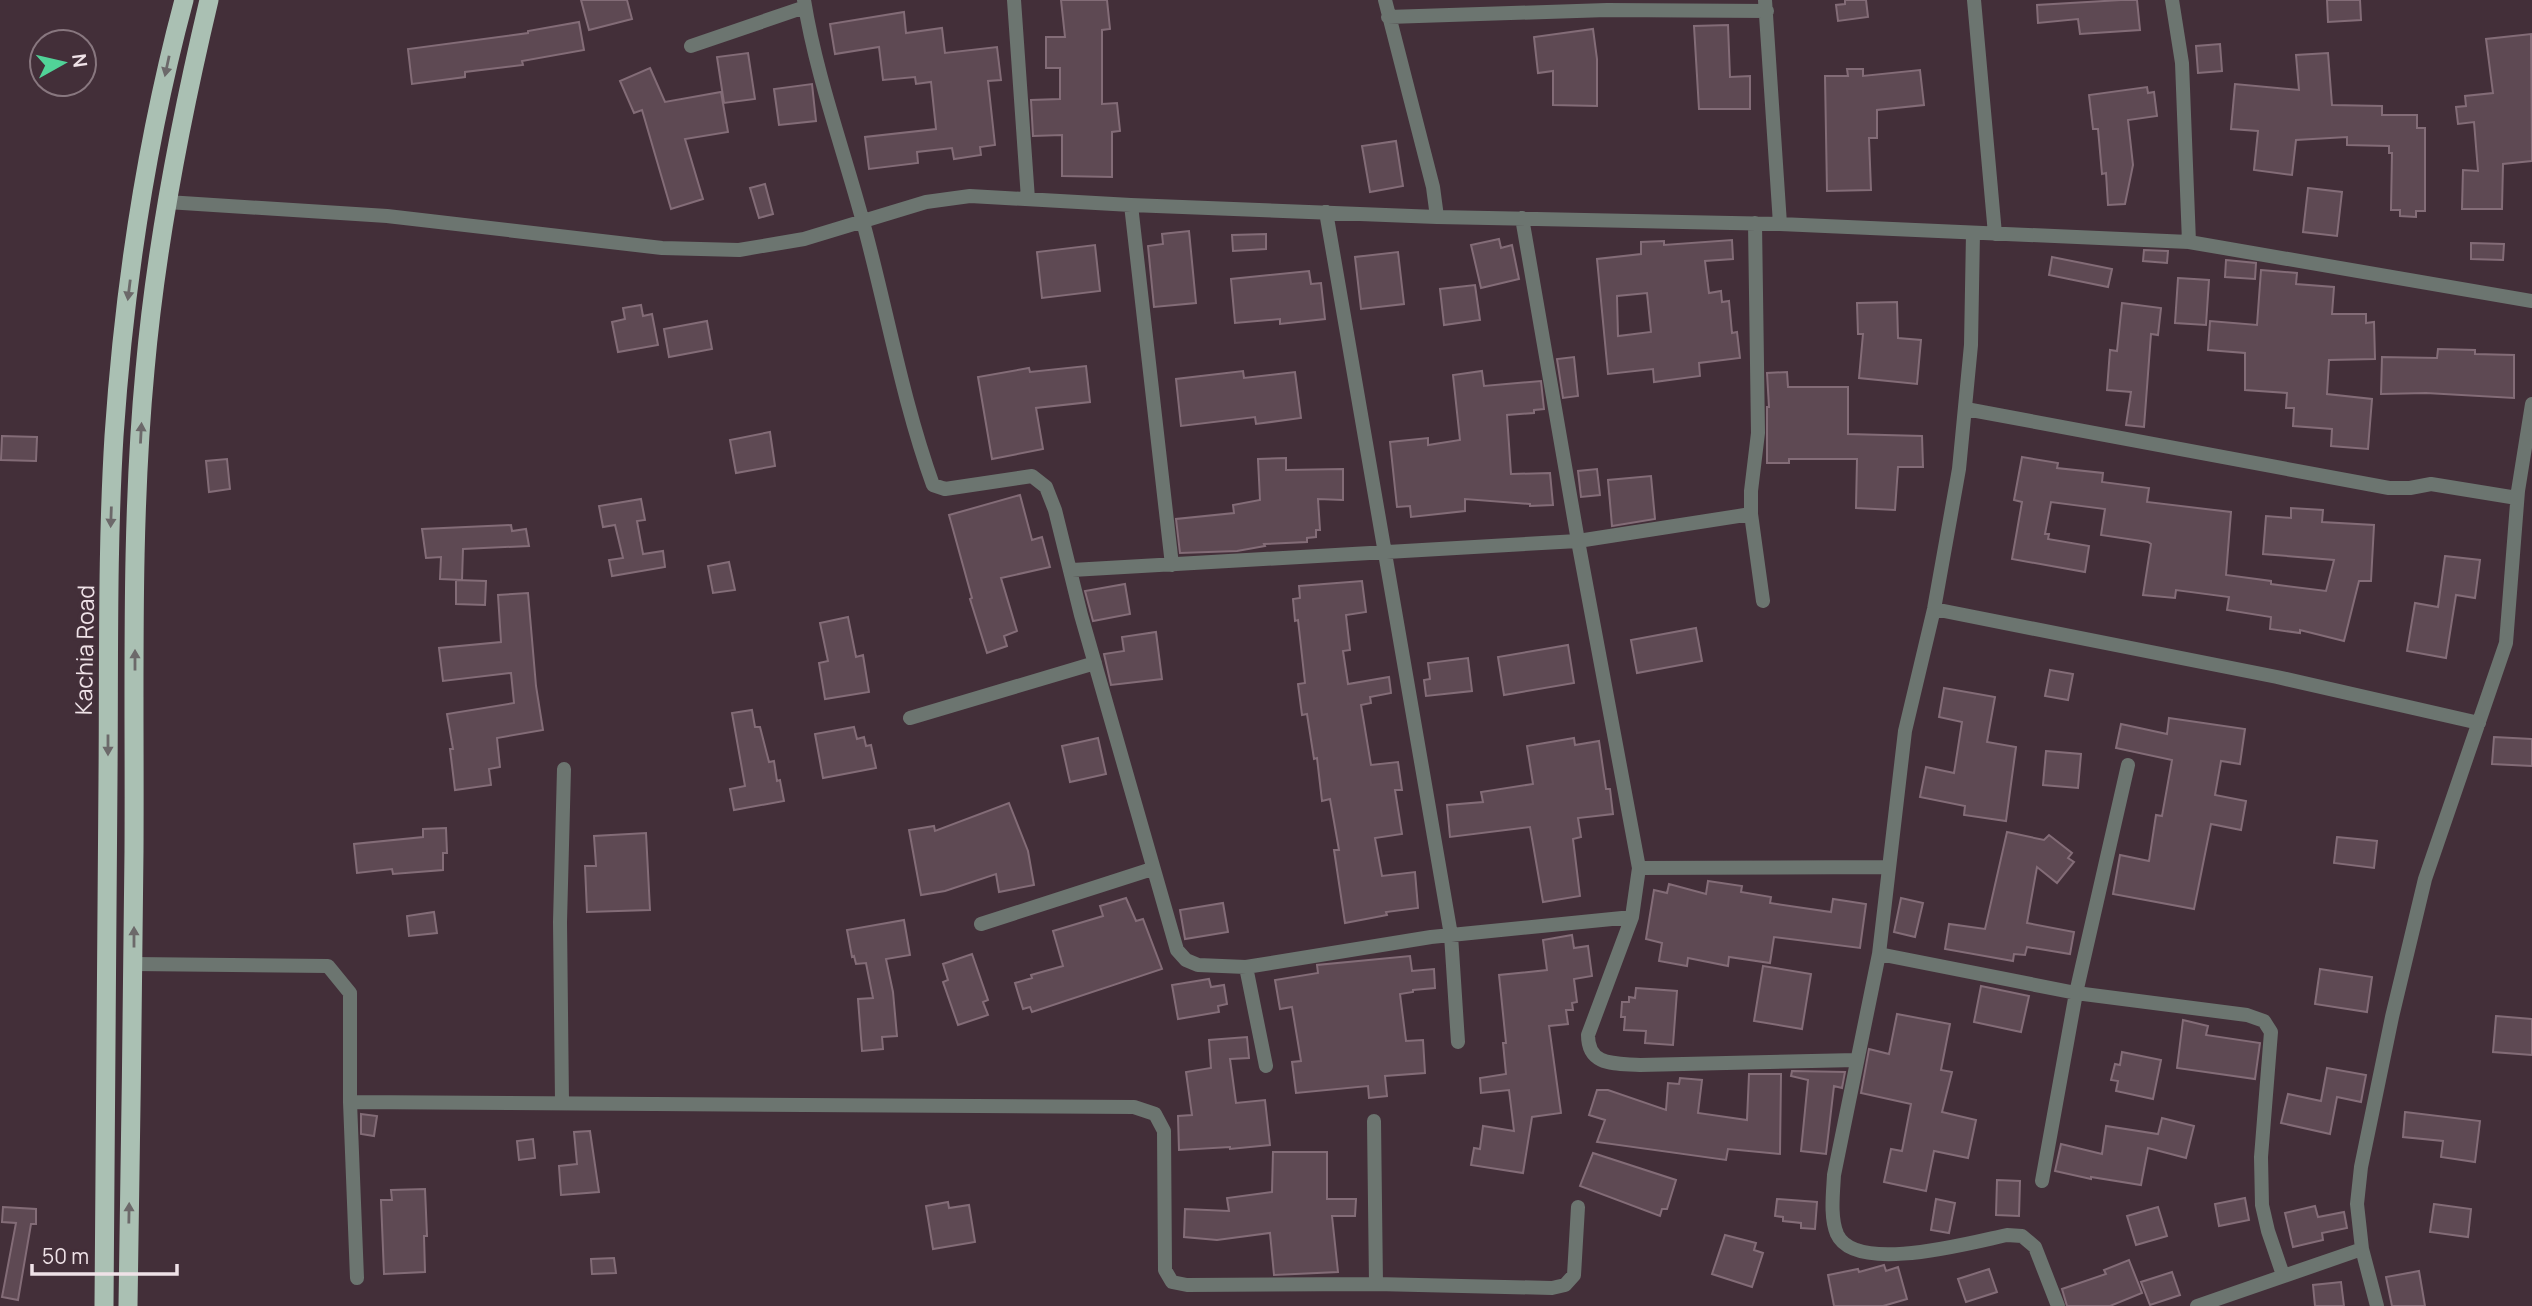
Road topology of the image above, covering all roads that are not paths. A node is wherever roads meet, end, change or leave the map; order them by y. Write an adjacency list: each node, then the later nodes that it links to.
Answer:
1 (184, 0): 61 (highway, Kachia Road, one-way to 61)
2 (209, 0): 12 (highway)
3 (1014, 0): 11 (street)
4 (1385, 0): 9 (street)
5 (1974, 0): 21 (street)
6 (2172, 0): 22 (street)
7 (805, 3): 10 (street); 17 (street)
8 (1766, 5): 9 (street); 19 (street)
9 (1388, 17): 15 (street)
10 (691, 46)
11 (1028, 199): 13 (street); 17 (street)
12 (167, 202): 17 (street); 46 (highway, one-way to 12)
13 (1130, 205): 14 (street); 30 (street)
14 (1326, 212): 15 (street); 29 (street)
15 (1437, 217): 16 (street)
16 (1522, 218): 18 (street); 28 (street)
17 (863, 223): 31 (street)
18 (1755, 223): 19 (street); 27 (street)
19 (1780, 224): 20 (street)
20 (1973, 233): 21 (street); 25 (street)
21 (1995, 234): 22 (street)
22 (2189, 242): 23 (street)
23 (2532, 301)
24 (2532, 404): 26 (street)
25 (1966, 410): 26 (street); 33 (street)
26 (2517, 498): 36 (street)
27 (1751, 514): 28 (street); 32 (street)
28 (1578, 541): 29 (street); 40 (street)
29 (1383, 554): 30 (street); 44 (street)
30 (1172, 565): 31 (street)
31 (1072, 570): 34 (street)
32 (1763, 601)
33 (1934, 609): 36 (street); 39 (street)
34 (1095, 663): 35 (street); 41 (street)
35 (910, 718)
36 (2479, 723): 57 (street)
37 (2128, 765): 48 (street)
38 (564, 769): 53 (street)
39 (1889, 867): 40 (street); 45 (street)
40 (1639, 868): 42 (street)
41 (1152, 869): 43 (street); 47 (street)
42 (1632, 917): 44 (street); 50 (street)
43 (981, 924)
44 (1451, 935): 47 (street); 49 (street)
45 (1879, 954): 48 (street); 50 (street)
46 (134, 964): 52 (street); 62 (highway, one-way to 46)
47 (1246, 967): 51 (street)
48 (2077, 993): 55 (street); 58 (street)
49 (1458, 1042)
50 (1856, 1060): 63 (street)
51 (1266, 1066)
52 (350, 1102): 53 (street); 59 (street)
53 (562, 1102): 60 (street)
54 (1374, 1121): 60 (street)
55 (2042, 1181)
56 (1577, 1207): 60 (street)
57 (2362, 1249): 58 (street); 65 (street)
58 (2283, 1275): 64 (street)
59 (357, 1278)
60 (1376, 1284)
61 (104, 1306)
62 (128, 1306)
63 (2058, 1306)
64 (2197, 1306)
65 (2377, 1306)

